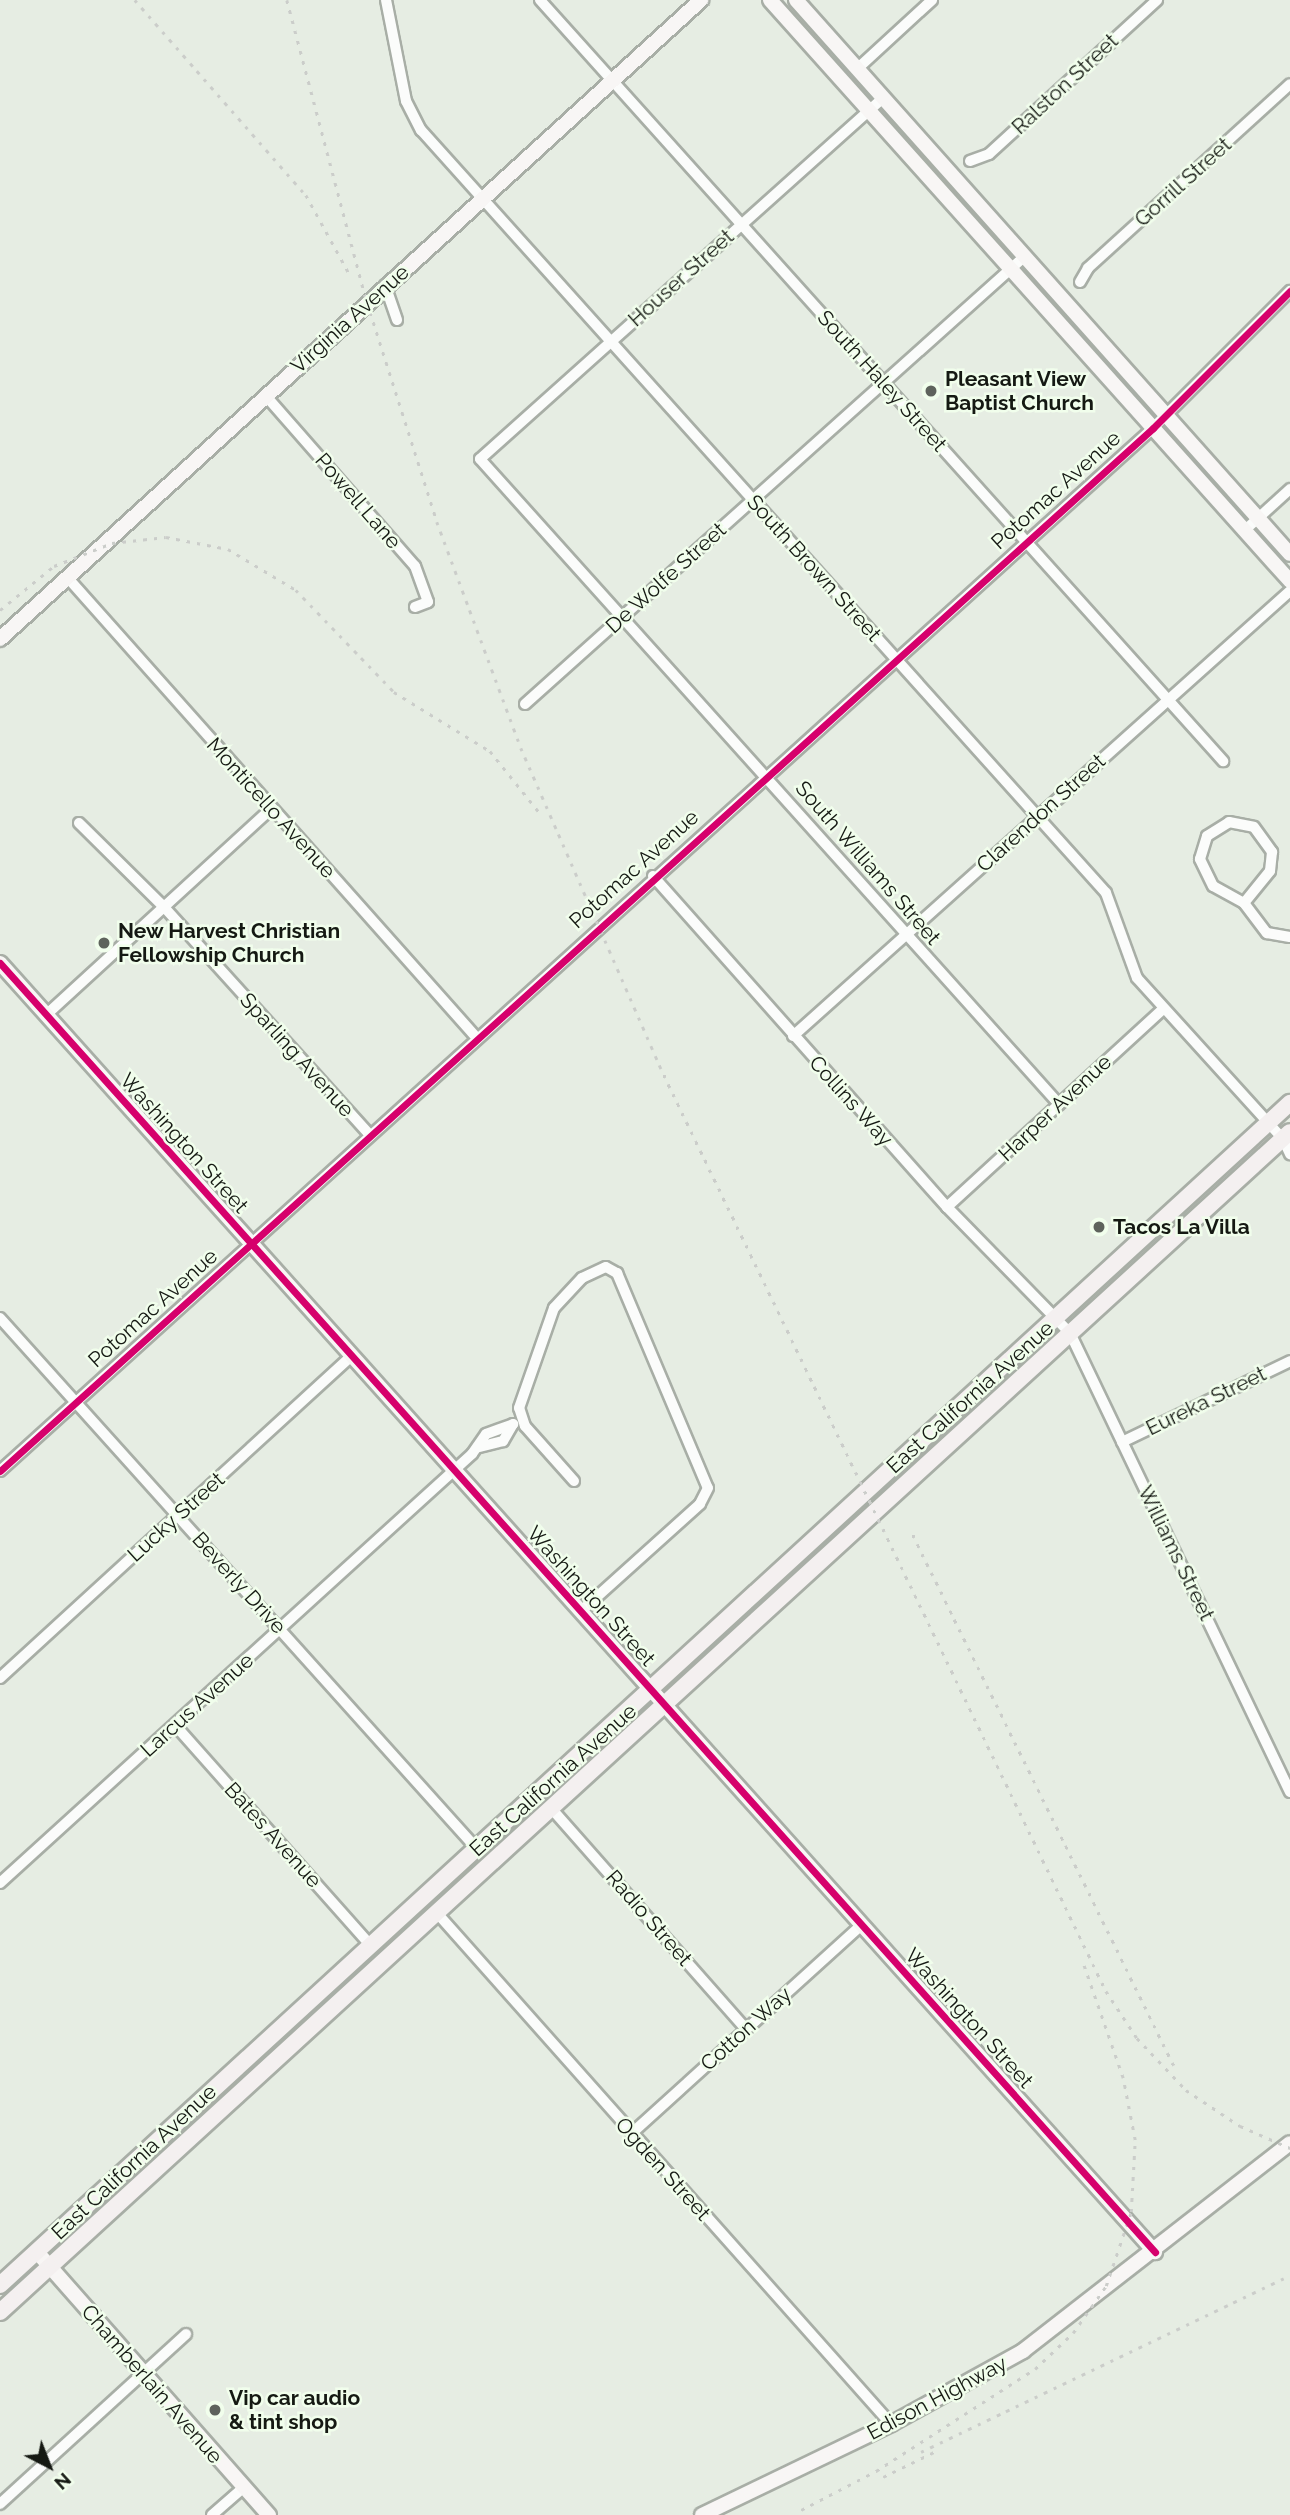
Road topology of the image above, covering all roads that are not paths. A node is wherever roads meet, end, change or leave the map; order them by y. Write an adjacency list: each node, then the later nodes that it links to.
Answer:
1 (386, 0): 14 (street, South Brown Street)
2 (540, 0): 9 (street, South Haley Street)
3 (701, 0): 9 (street, Virginia Avenue)
4 (770, 0): 12 (street)
5 (796, 0): 8 (street)
6 (932, 0): 8 (street)
7 (1157, 0): 13 (street, Ralston Street)
8 (857, 69): 11 (street)
9 (613, 81): 14 (street, Virginia Avenue); 15 (street, South Haley Street)
10 (1290, 84): 18 (street, Gorrill Street)
11 (883, 98): 12 (street, Houser Street); 16 (street)
12 (868, 111): 15 (street, Houser Street); 17 (street)
13 (970, 161)
14 (483, 200): 19 (street, Virginia Avenue); 22 (street, South Brown Street)
15 (741, 224): 22 (street, Houser Street); 23 (street, South Haley Street)
16 (1025, 256): 17 (street, De Wolfe Street); 25 (street)
17 (1011, 269): 23 (street, De Wolfe Street); 26 (street)
18 (1080, 282)
19 (385, 285): 21 (street); 24 (street, Virginia Avenue)
20 (1290, 291): 25 (street, Potomac Avenue)
21 (397, 320)
22 (611, 342): 27 (street, Houser Street); 29 (street, South Brown Street)
23 (884, 383): 29 (street, De Wolfe Street); 32 (street, South Haley Street)
24 (266, 396): 34 (street, Virginia Avenue); 37 (street, Powell Lane)
25 (1166, 414): 26 (street, Potomac Avenue); 30 (street)
26 (1153, 428): 31 (street); 32 (street, Potomac Avenue)
27 (480, 459): 38 (street, South Williams Street)
28 (1290, 489): 30 (street)
29 (753, 500): 38 (street, De Wolfe Street); 40 (street, South Brown Street)
30 (1258, 518): 31 (street); 33 (street)
31 (1245, 530): 35 (street)
32 (1026, 541): 40 (street, Potomac Avenue); 41 (street, South Haley Street)
33 (1290, 554)
34 (67, 577): 39 (street, Virginia Avenue); 45 (street, Monticello Avenue)
35 (1290, 581)
36 (1290, 591): 41 (street, Clarendon Street)
37 (415, 607)
38 (622, 617): 42 (street, De Wolfe Street); 44 (street, South Williams Street)
39 (0, 639)
40 (895, 658): 44 (street, Potomac Avenue); 46 (street, South Brown Street)
41 (1168, 699): 43 (street, South Haley Street); 46 (street, Clarendon Street)
42 (525, 704)
43 (1223, 761)
44 (766, 774): 48 (street, Potomac Avenue); 51 (street, South Williams Street)
45 (271, 809): 50 (street); 57 (street, Monticello Avenue)
46 (1037, 817): 51 (street, Clarendon Street); 54 (street, South Brown Street)
47 (79, 823): 50 (street, Sparling Avenue)
48 (653, 876): 56 (street, Collins Way); 57 (street, Potomac Avenue)
49 (1244, 903): 49 (street); 52 (street)
50 (164, 907): 55 (street); 61 (street, Sparling Avenue)
51 (906, 934): 56 (street, Clarendon Street); 58 (street, South Williams Street)
52 (1290, 937)
53 (0, 963): 55 (street, Washington Street)
54 (1163, 1009): 58 (street, Harper Avenue); 60 (street, South Brown Street)
55 (46, 1015): 64 (street, Washington Street)
56 (793, 1036): 63 (street, Collins Way)
57 (476, 1037): 61 (street, Potomac Avenue)
58 (1059, 1104): 63 (street, Harper Avenue)
59 (1290, 1104): 60 (main road, East California Avenue)
60 (1269, 1123): 62 (street, South Brown Street); 66 (main road, East California Avenue)
61 (369, 1135): 64 (street, Potomac Avenue)
62 (1288, 1142): 67 (main road, East California Avenue)
63 (947, 1208): 66 (street, Collins Way)
64 (250, 1243): 68 (street, Washington Street); 70 (street, Potomac Avenue)
65 (0, 1318): 70 (street, Beverly Drive)
66 (1056, 1319): 67 (street, Williams Street); 81 (main road, East California Avenue)
67 (1070, 1333): 72 (street, Williams Street); 82 (main road, East California Avenue)
68 (352, 1356): 74 (street, Washington Street); 77 (street, Lucky Street)
69 (1290, 1361): 72 (street, Eureka Street)
70 (76, 1402): 75 (street, Potomac Avenue); 77 (street, Beverly Drive)
71 (517, 1421): 73 (street); 73 (street); 76 (street); 78 (street)
72 (1122, 1442): 84 (street, Williams Street)
73 (479, 1447): 74 (street, Larcus Avenue)
74 (454, 1470): 78 (street, Washington Street); 79 (street, Larcus Avenue)
75 (0, 1471)
76 (574, 1481)
77 (178, 1515): 79 (street, Beverly Drive); 80 (street, Lucky Street)
78 (581, 1611): 81 (street, Washington Street)
79 (280, 1629): 83 (street, Larcus Avenue); 87 (street, Beverly Drive)
80 (0, 1678)
81 (652, 1690): 82 (street, Washington Street); 87 (main road, East California Avenue)
82 (665, 1704): 86 (main road, East California Avenue); 90 (street, Washington Street)
83 (175, 1725): 88 (street, Larcus Avenue); 91 (street, Bates Avenue)
84 (1286, 1773): 85 (street, Williams Street)
85 (1290, 1792)
86 (551, 1808): 89 (main road, East California Avenue); 94 (street, Radio Street)
87 (477, 1849): 91 (main road, East California Avenue)
88 (1, 1880)
89 (437, 1913): 93 (main road, East California Avenue); 96 (street, Ogden Street)
90 (861, 1924): 94 (street, Cotton Way); 99 (street, Washington Street)
91 (371, 1946): 92 (main road, East California Avenue); 93 (main road)
92 (311, 2001): 95 (main road); 98 (main road, East California Avenue)
93 (319, 2020): 95 (main road, East California Avenue)
94 (746, 2029): 96 (street, Cotton Way)
95 (260, 2075): 100 (main road, East California Avenue)
96 (632, 2133): 105 (street, Ogden Street)
97 (1290, 2143): 99 (street, Edison Highway)
98 (37, 2252): 100 (street, Chamberlain Avenue); 101 (main road, East California Avenue)
99 (1155, 2252): 105 (street, Edison Highway)
100 (50, 2267): 102 (main road, East California Avenue); 104 (street, Chamberlain Avenue)
101 (0, 2285)
102 (0, 2312)
103 (186, 2334): 104 (street)
104 (143, 2374): 106 (street, Chamberlain Avenue); 107 (street)
105 (891, 2424): 110 (street, Edison Highway)
106 (244, 2487): 108 (street); 109 (street, Chamberlain Avenue)
107 (0, 2504)
108 (212, 2515)
109 (269, 2515)
110 (702, 2515)

